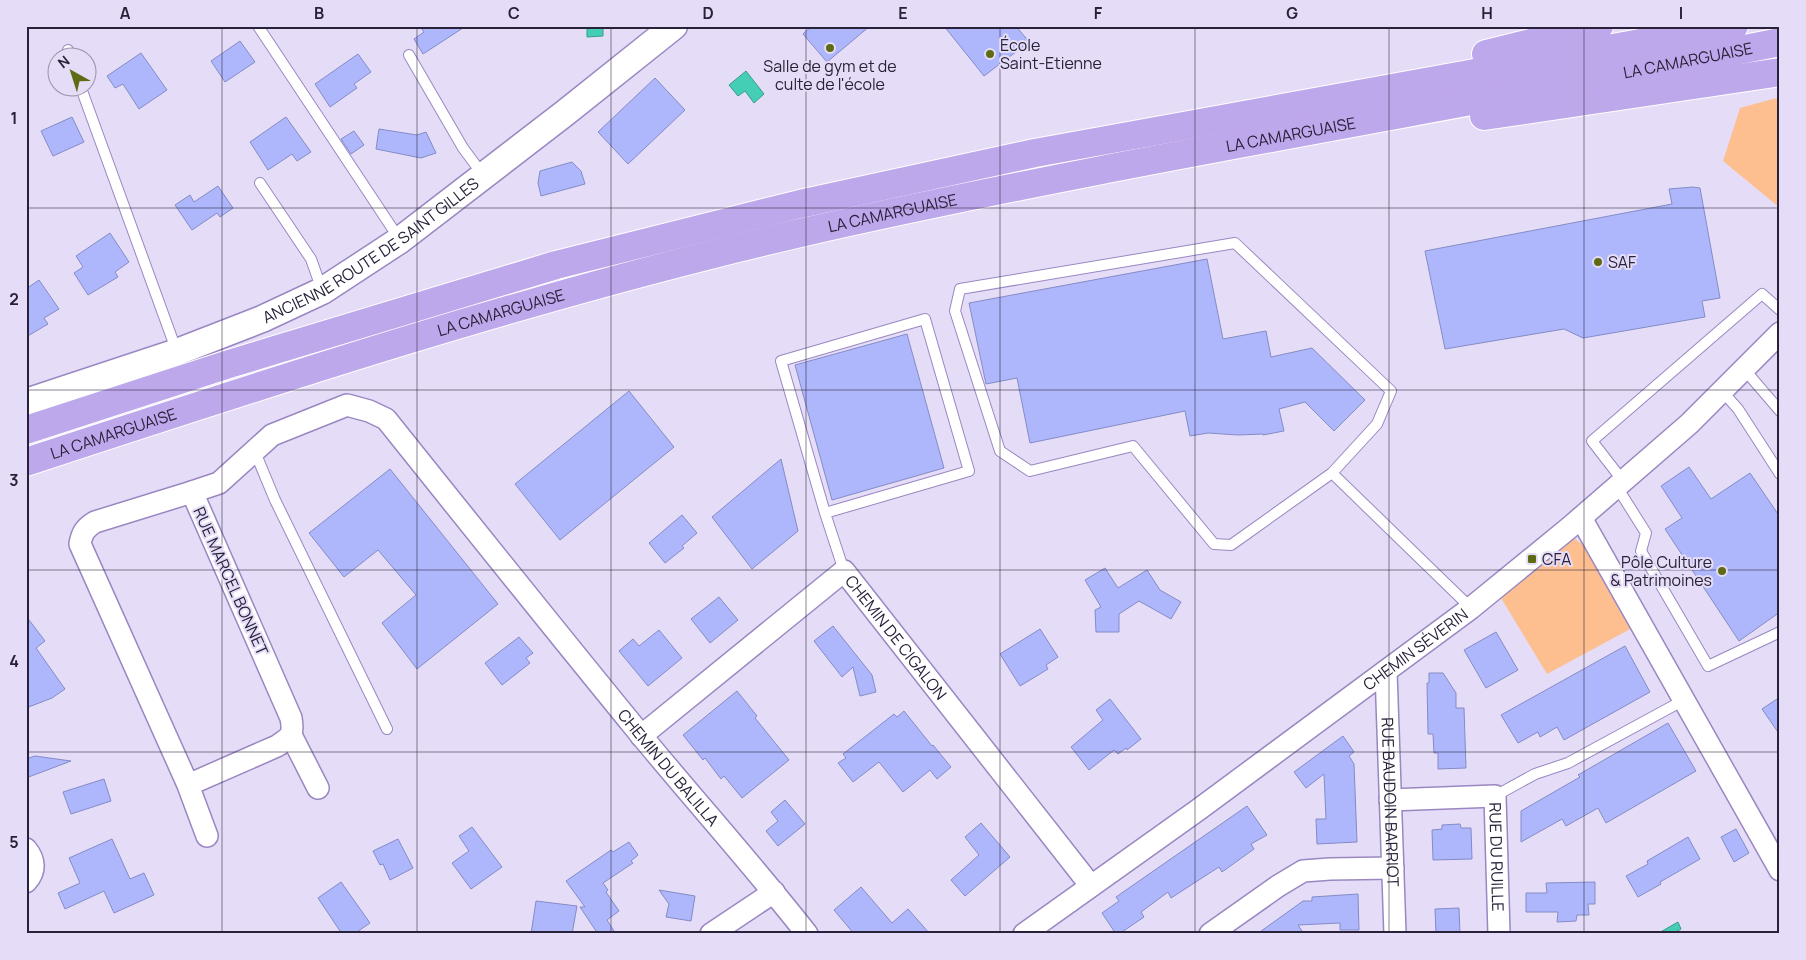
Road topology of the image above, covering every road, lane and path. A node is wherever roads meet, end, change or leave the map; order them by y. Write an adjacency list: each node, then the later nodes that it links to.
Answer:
1 (258, 26): 13 (lane)
2 (674, 26): 11 (street, ANCIENNE ROUTE DE SAINT GILLES)
3 (1599, 26): 9 (highway)
4 (1734, 26): 9 (highway, LA CAMARGUAISE)
5 (1780, 42): 10 (highway, LA CAMARGUAISE)
6 (409, 55): 11 (lane)
7 (1780, 72): 10 (highway)
8 (85, 98): 17 (lane)
9 (1148, 132): 22 (highway, LA CAMARGUAISE)
10 (1272, 138): 24 (highway, LA CAMARGUAISE)
11 (484, 175): 13 (street, ANCIENNE ROUTE DE SAINT GILLES)
12 (260, 183): 14 (lane)
13 (400, 240): 14 (street, ANCIENNE ROUTE DE SAINT GILLES)
14 (322, 291): 17 (street, ANCIENNE ROUTE DE SAINT GILLES)
15 (1780, 310): 27 (lane)
16 (1780, 333): 18 (street, CHEMIN SÉVERIN)
17 (176, 352): 20 (street, ANCIENNE ROUTE DE SAINT GILLES)
18 (1744, 370): 19 (street, CHEMIN SÉVERIN); 21 (lane)
19 (1722, 391): 26 (lane); 27 (street, CHEMIN SÉVERIN)
20 (26, 402)
21 (1780, 410)
22 (26, 430)
23 (255, 452): 28 (street, CHEMIN DU BALILLA); 36 (lane); 38 (street, CHEMIN DU BALILLA)
24 (26, 462)
25 (1332, 473): 25 (lane); 32 (lane)
26 (1780, 474)
27 (1620, 484): 30 (street, CHEMIN SÉVERIN); 33 (lane)
28 (192, 492): 37 (street, RUE MARCEL BONNET); 39 (street, RUE MARCEL BONNET)
29 (825, 513): 29 (lane); 31 (lane)
30 (1581, 518): 32 (street, CHEMIN SÉVERIN); 35 (street)
31 (844, 571): 38 (street, CHEMIN DE CIGALON); 48 (street, CHEMIN DE CIGALON)
32 (1471, 608): 34 (street, CHEMIN SÉVERIN)
33 (1780, 632)
34 (1386, 671): 42 (street, RUE BAUDOIN BARRIOT); 48 (street, CHEMIN SÉVERIN)
35 (1684, 700): 41 (lane); 46 (street)
36 (387, 729)
37 (291, 735): 39 (street); 40 (street, RUE MARCEL BONNET)
38 (641, 736): 49 (street, CHEMIN DU BALILLA)
39 (188, 785): 43 (street, RUE MARCEL BONNET)
40 (318, 788)
41 (1495, 796): 42 (street, RUE DU RUILLE); 55 (street, RUE DU RUILLE)
42 (1390, 800): 45 (street, RUE BAUDOIN BARRIOT)
43 (208, 836)
44 (26, 849): 47 (street)
45 (1393, 868): 53 (street); 54 (street, RUE BAUDOIN BARRIOT)
46 (1780, 870)
47 (26, 882)
48 (1091, 886): 52 (street, CHEMIN SÉVERIN)
49 (774, 892): 50 (street); 51 (street, CHEMIN DU BALILLA)
50 (711, 934)
51 (807, 934)
52 (1024, 934)
53 (1210, 934)
54 (1395, 934)
55 (1499, 934)

